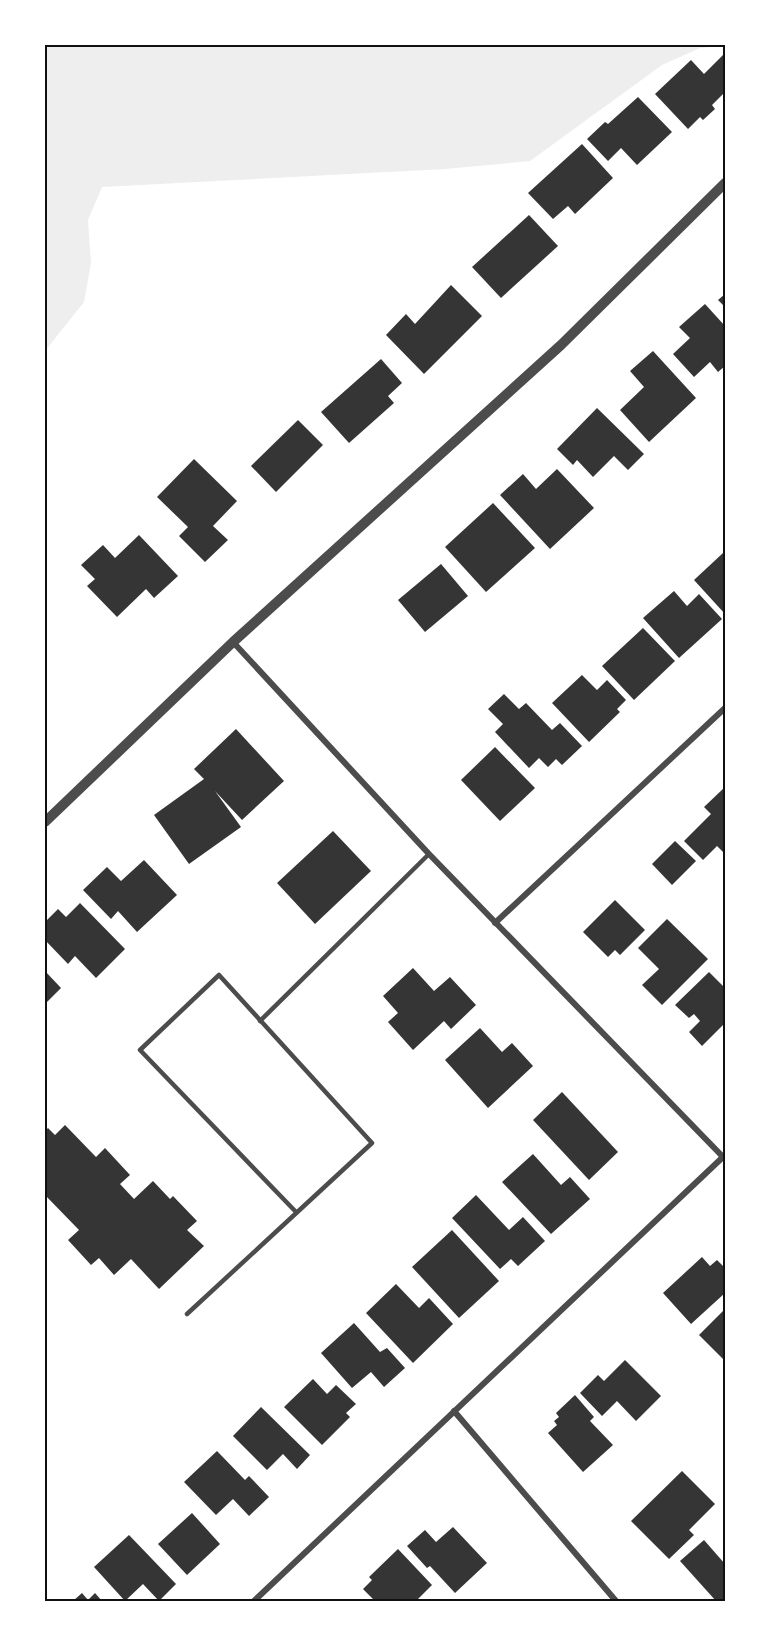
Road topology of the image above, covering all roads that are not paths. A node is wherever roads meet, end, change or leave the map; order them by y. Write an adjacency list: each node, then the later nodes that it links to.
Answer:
1 (725, 183): 2 (street)
2 (233, 642): 4 (street); 5 (street)
3 (725, 708): 6 (street)
4 (45, 822)
5 (429, 854): 6 (street); 7 (lane)
6 (495, 922): 8 (street)
7 (261, 1022): 9 (lane); 9 (lane)
8 (724, 1158): 11 (street)
9 (296, 1212): 10 (lane)
10 (187, 1314)
11 (454, 1411): 12 (street); 13 (street)
12 (254, 1601)
13 (616, 1601)

